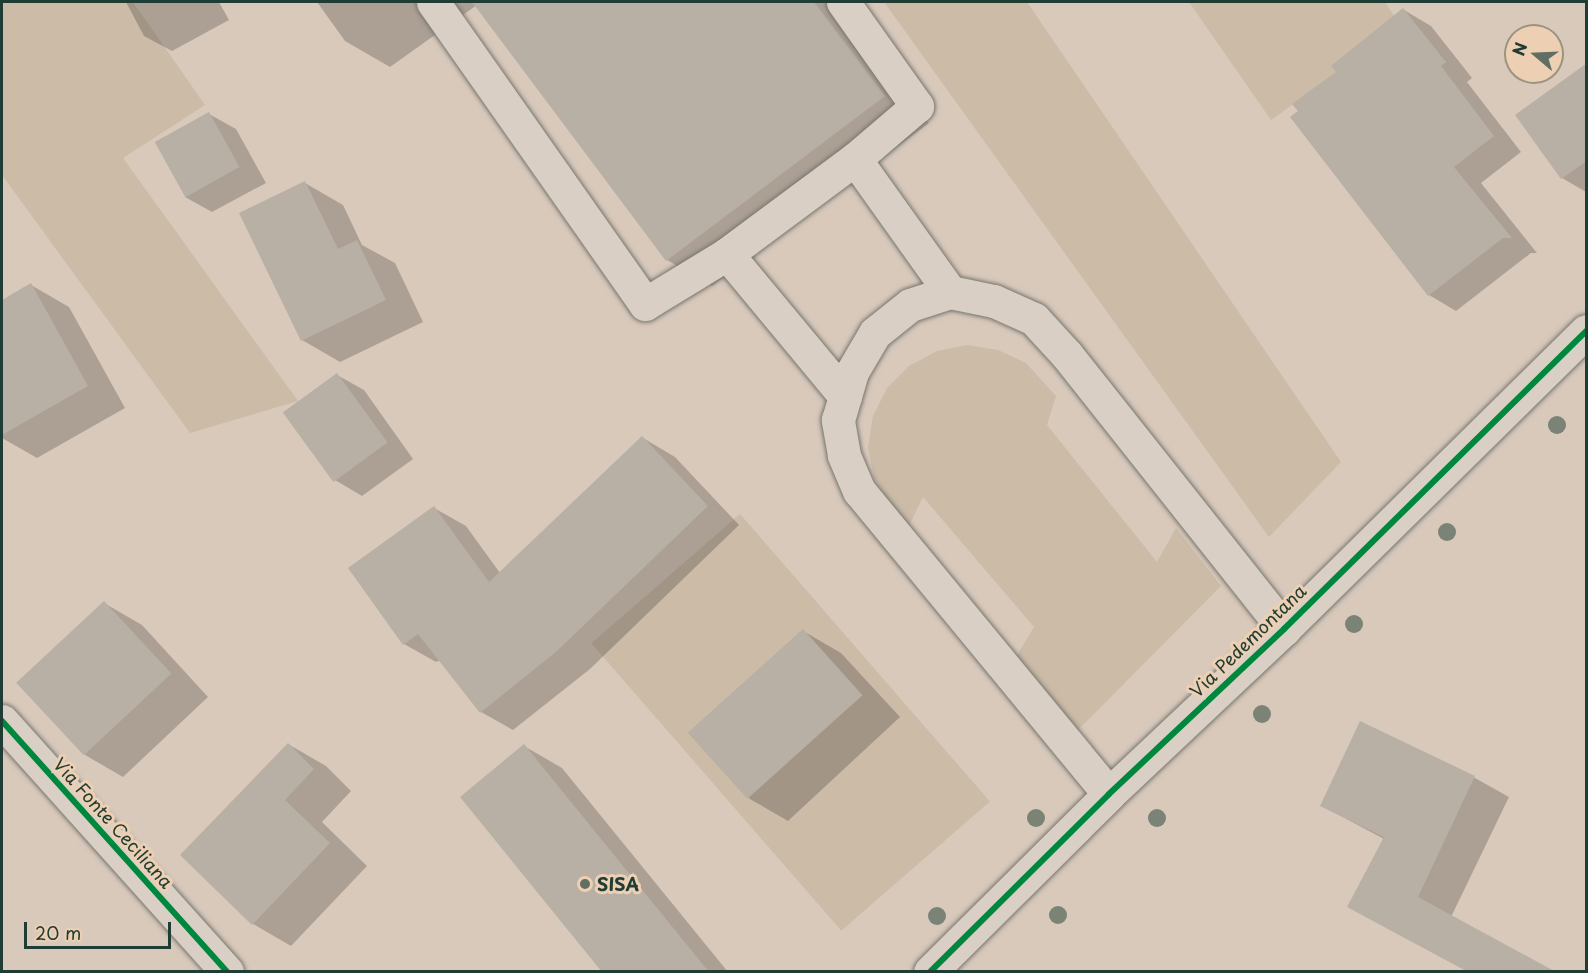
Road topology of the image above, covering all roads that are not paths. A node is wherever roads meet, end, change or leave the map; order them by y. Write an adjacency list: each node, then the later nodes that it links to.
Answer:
1 (433, 2): 4 (street)
2 (843, 2): 3 (street)
3 (855, 159): 4 (street); 5 (street)
4 (727, 254): 7 (street)
5 (950, 292): 7 (street); 8 (street)
6 (1587, 331): 8 (street, Via Pedemontana)
7 (845, 396): 10 (street)
8 (1284, 629): 10 (street, Via Pedemontana)
9 (2, 721): 11 (street, Via Fonte Ceciliana)
10 (1109, 794): 12 (street, Via Pedemontana)
11 (227, 972)
12 (930, 972)

